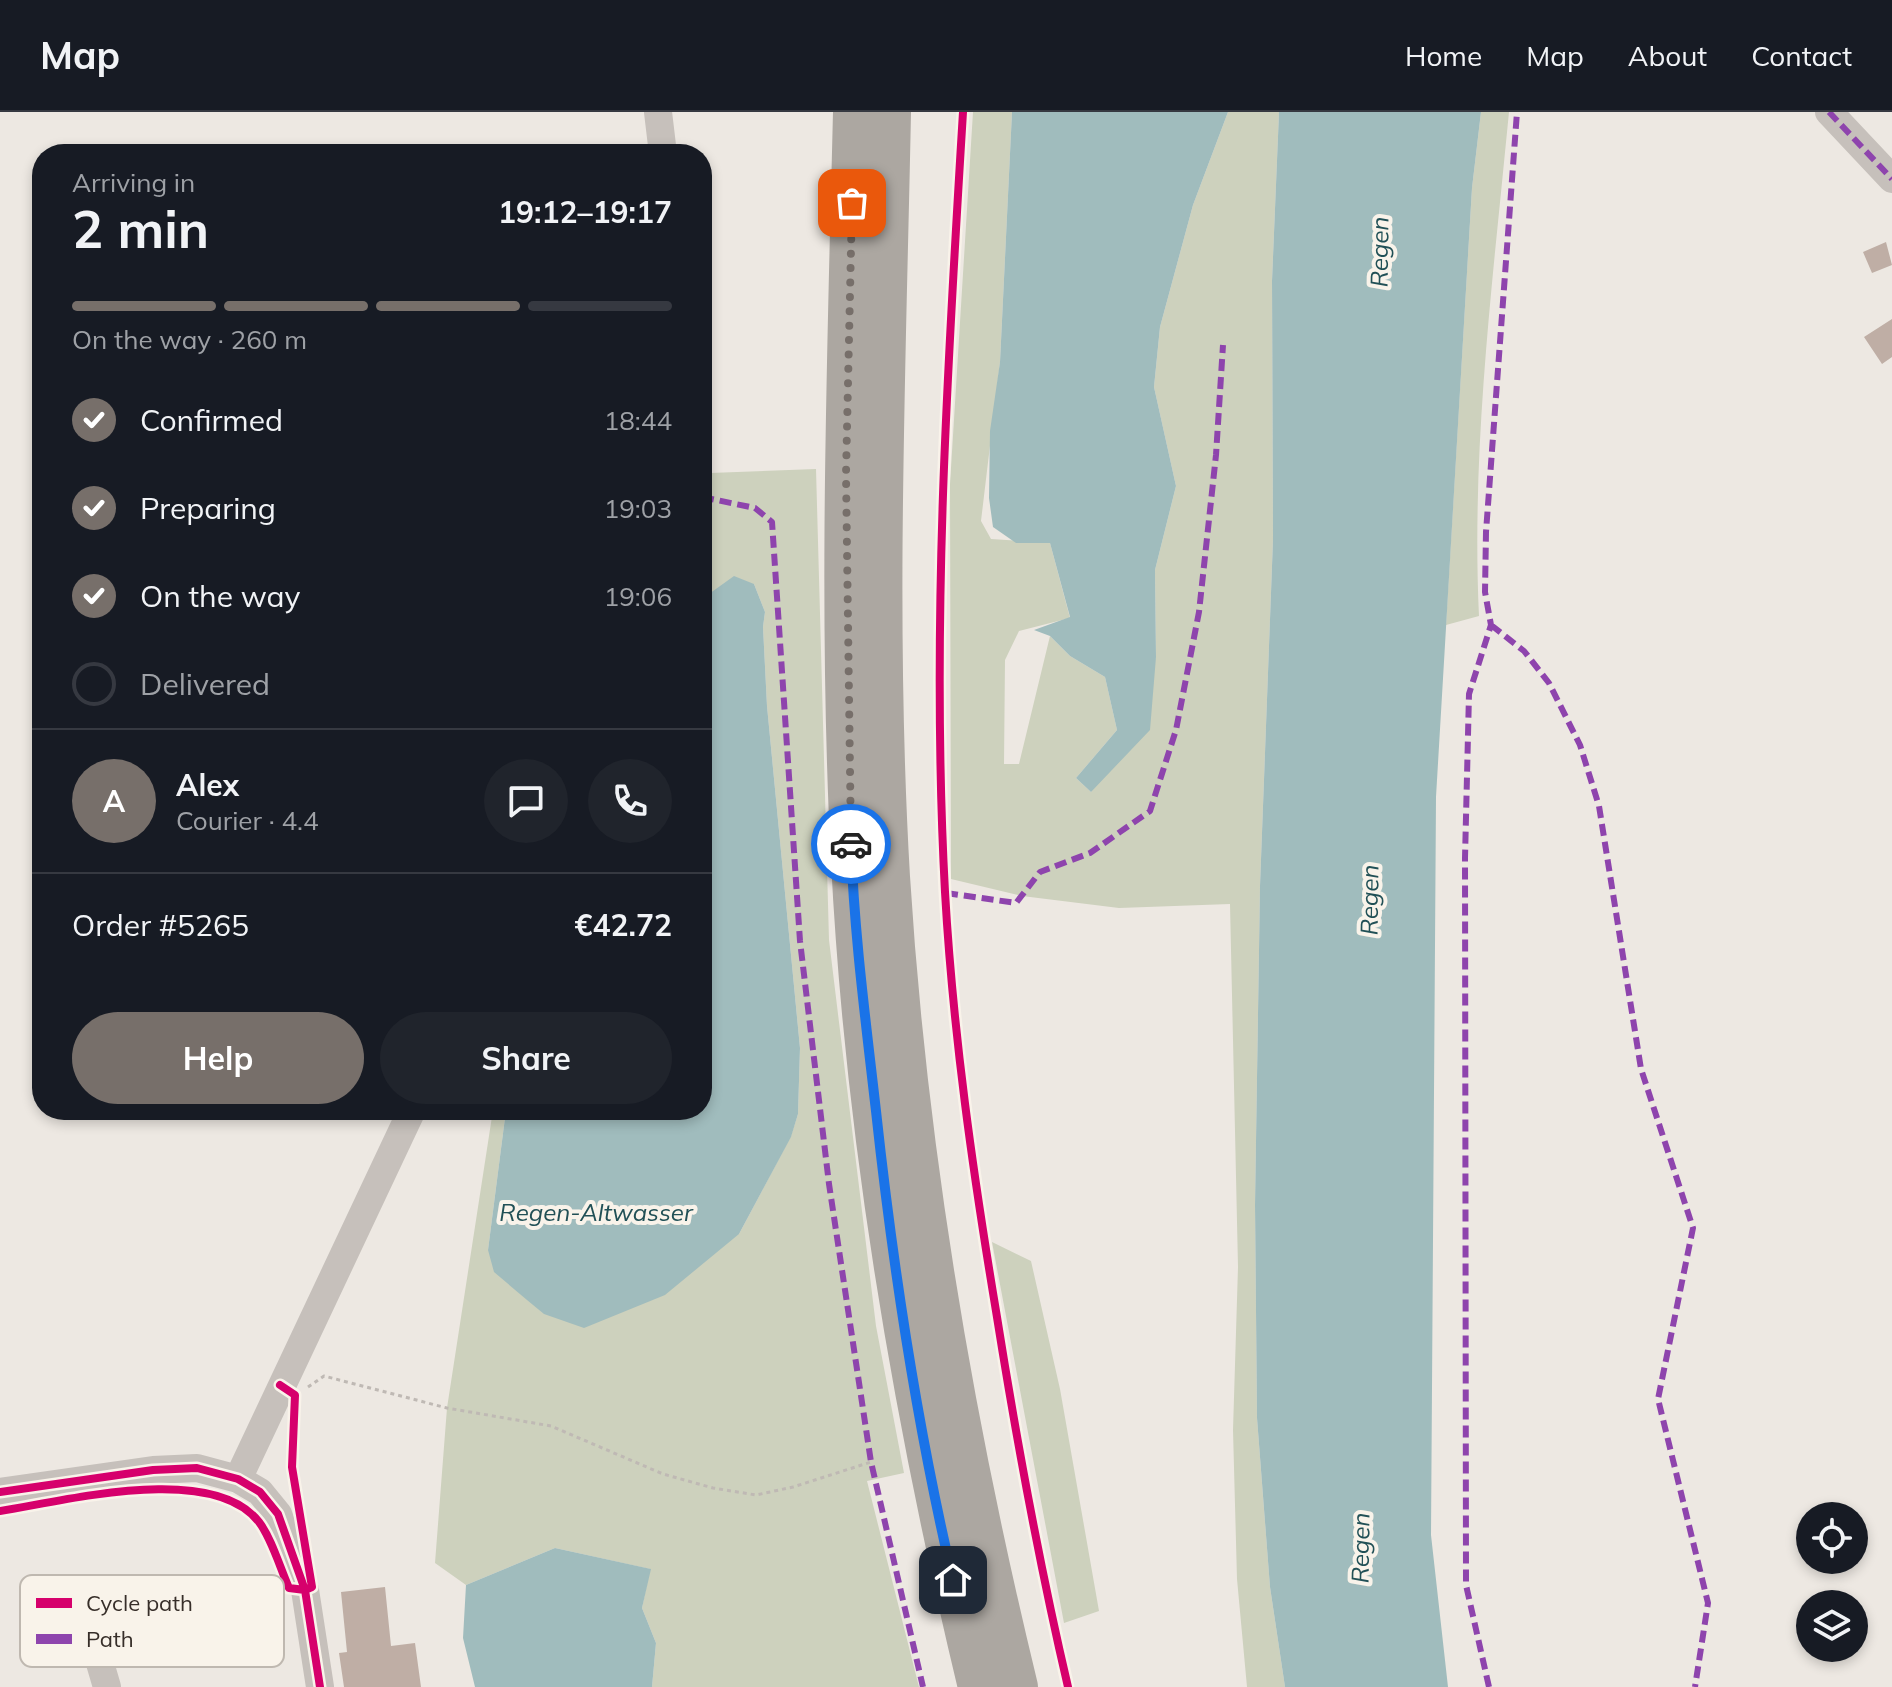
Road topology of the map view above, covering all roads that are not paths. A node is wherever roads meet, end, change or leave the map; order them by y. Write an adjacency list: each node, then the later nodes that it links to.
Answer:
1 (658, 112): 5 (street)
2 (854, 112): 13 (highway)
3 (890, 112): 14 (highway)
4 (1829, 112): 6 (street)
5 (662, 144)
6 (1892, 179)
7 (407, 1120): 8 (street)
8 (238, 1479): 9 (street); 12 (street)
9 (0, 1492)
10 (101, 1667): 11 (street)
11 (107, 1687)
12 (320, 1687)
13 (979, 1687)
14 (1017, 1687)

